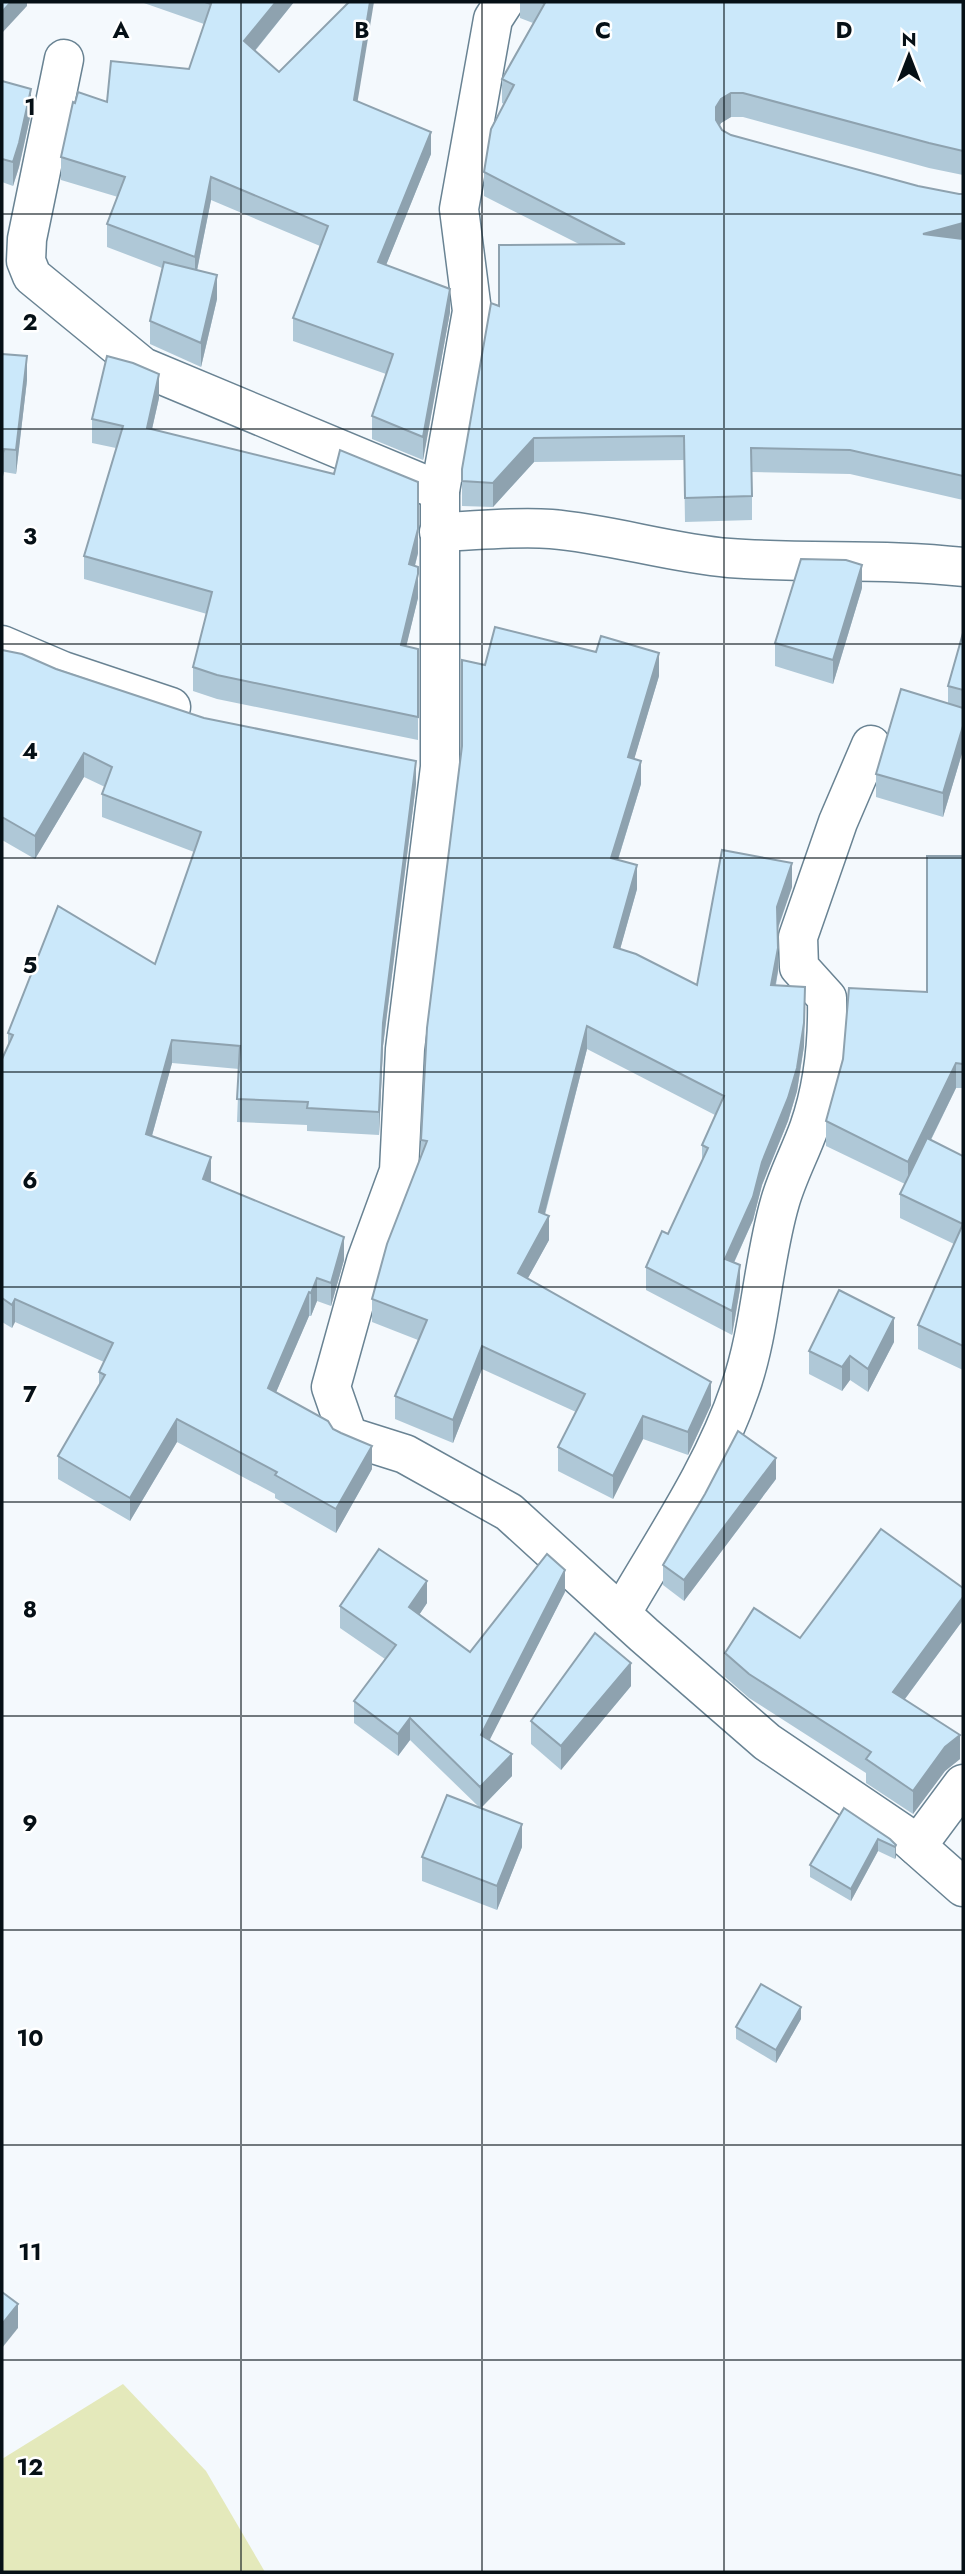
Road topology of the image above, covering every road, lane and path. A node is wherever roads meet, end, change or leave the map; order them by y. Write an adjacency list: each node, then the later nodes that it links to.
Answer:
1 (504, 2): 3 (street)
2 (64, 59): 3 (street)
3 (440, 491): 4 (street)
4 (439, 532): 5 (street); 10 (street)
5 (963, 567)
6 (2, 645): 7 (street)
7 (199, 716)
8 (871, 745): 11 (street)
9 (399, 759): 10 (street)
10 (440, 767): 11 (street)
11 (621, 1614): 13 (street)
12 (963, 1784): 13 (street)
13 (917, 1846): 14 (street)
14 (963, 1887)

